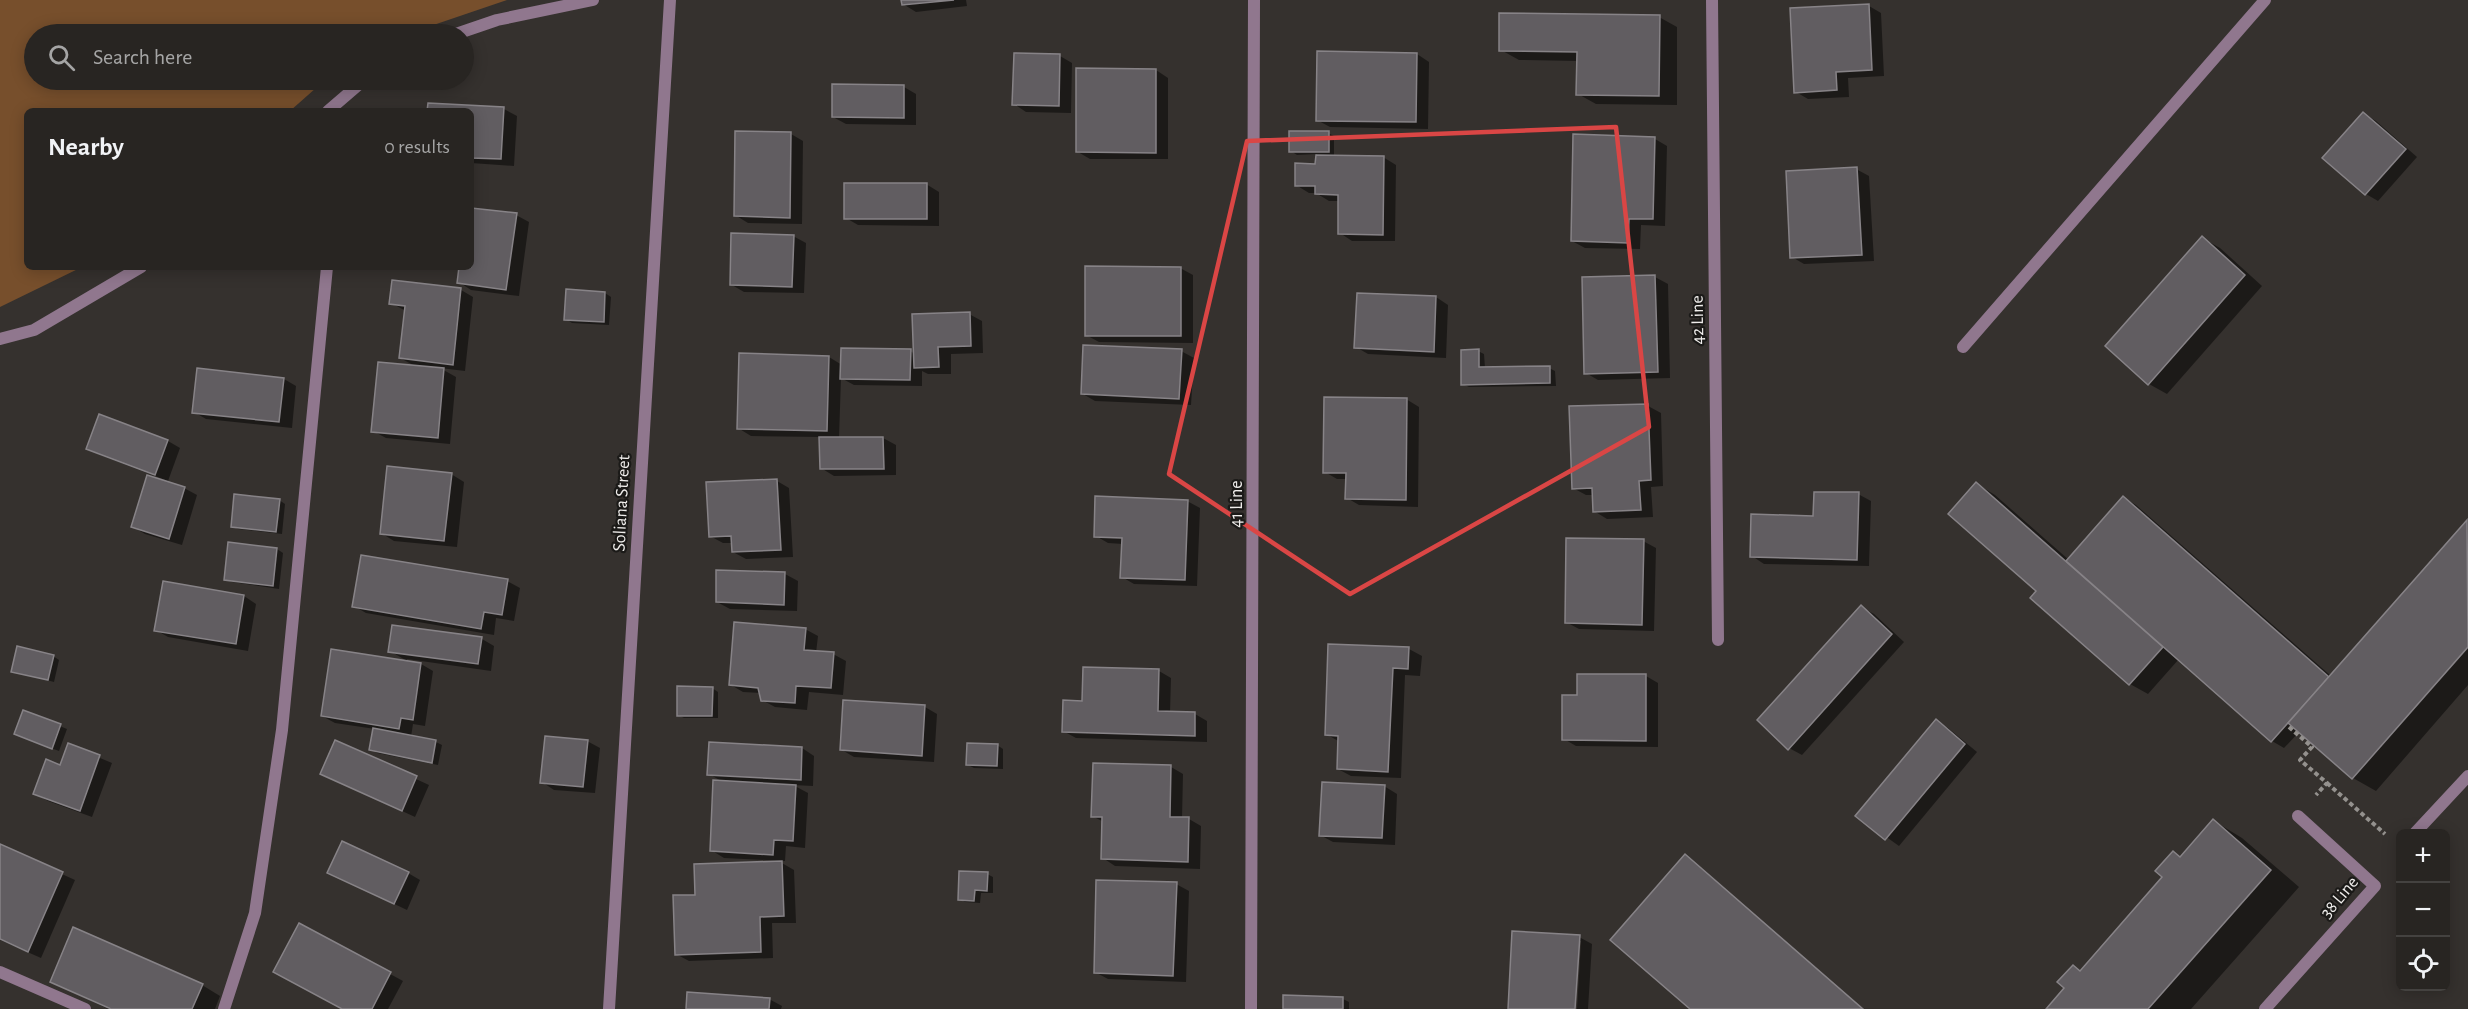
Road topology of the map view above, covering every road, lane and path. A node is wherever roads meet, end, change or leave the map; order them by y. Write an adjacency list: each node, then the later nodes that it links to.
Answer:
1 (593, 0): 6 (street)
2 (670, 0): 25 (street, Soliana Street)
3 (1254, 0): 26 (street, 41 Line)
4 (1712, 0): 15 (street, 42 Line)
5 (2265, 0): 14 (street)
6 (474, 28)
7 (352, 90): 8 (street)
8 (344, 97): 9 (street); 10 (street)
9 (331, 108)
10 (343, 108)
11 (136, 270): 13 (street)
12 (327, 270): 24 (street)
13 (0, 339)
14 (1963, 347)
15 (1718, 640)
16 (2289, 727): 18 (path)
17 (2468, 776): 20 (street)
18 (2327, 783): 19 (path); 21 (path)
19 (2298, 816): 27 (street, 38 Line)
20 (2419, 829)
21 (2392, 841)
22 (0, 972): 23 (street)
23 (85, 1009)
24 (224, 1009)
25 (609, 1009)
26 (1251, 1009)
27 (2265, 1009)

